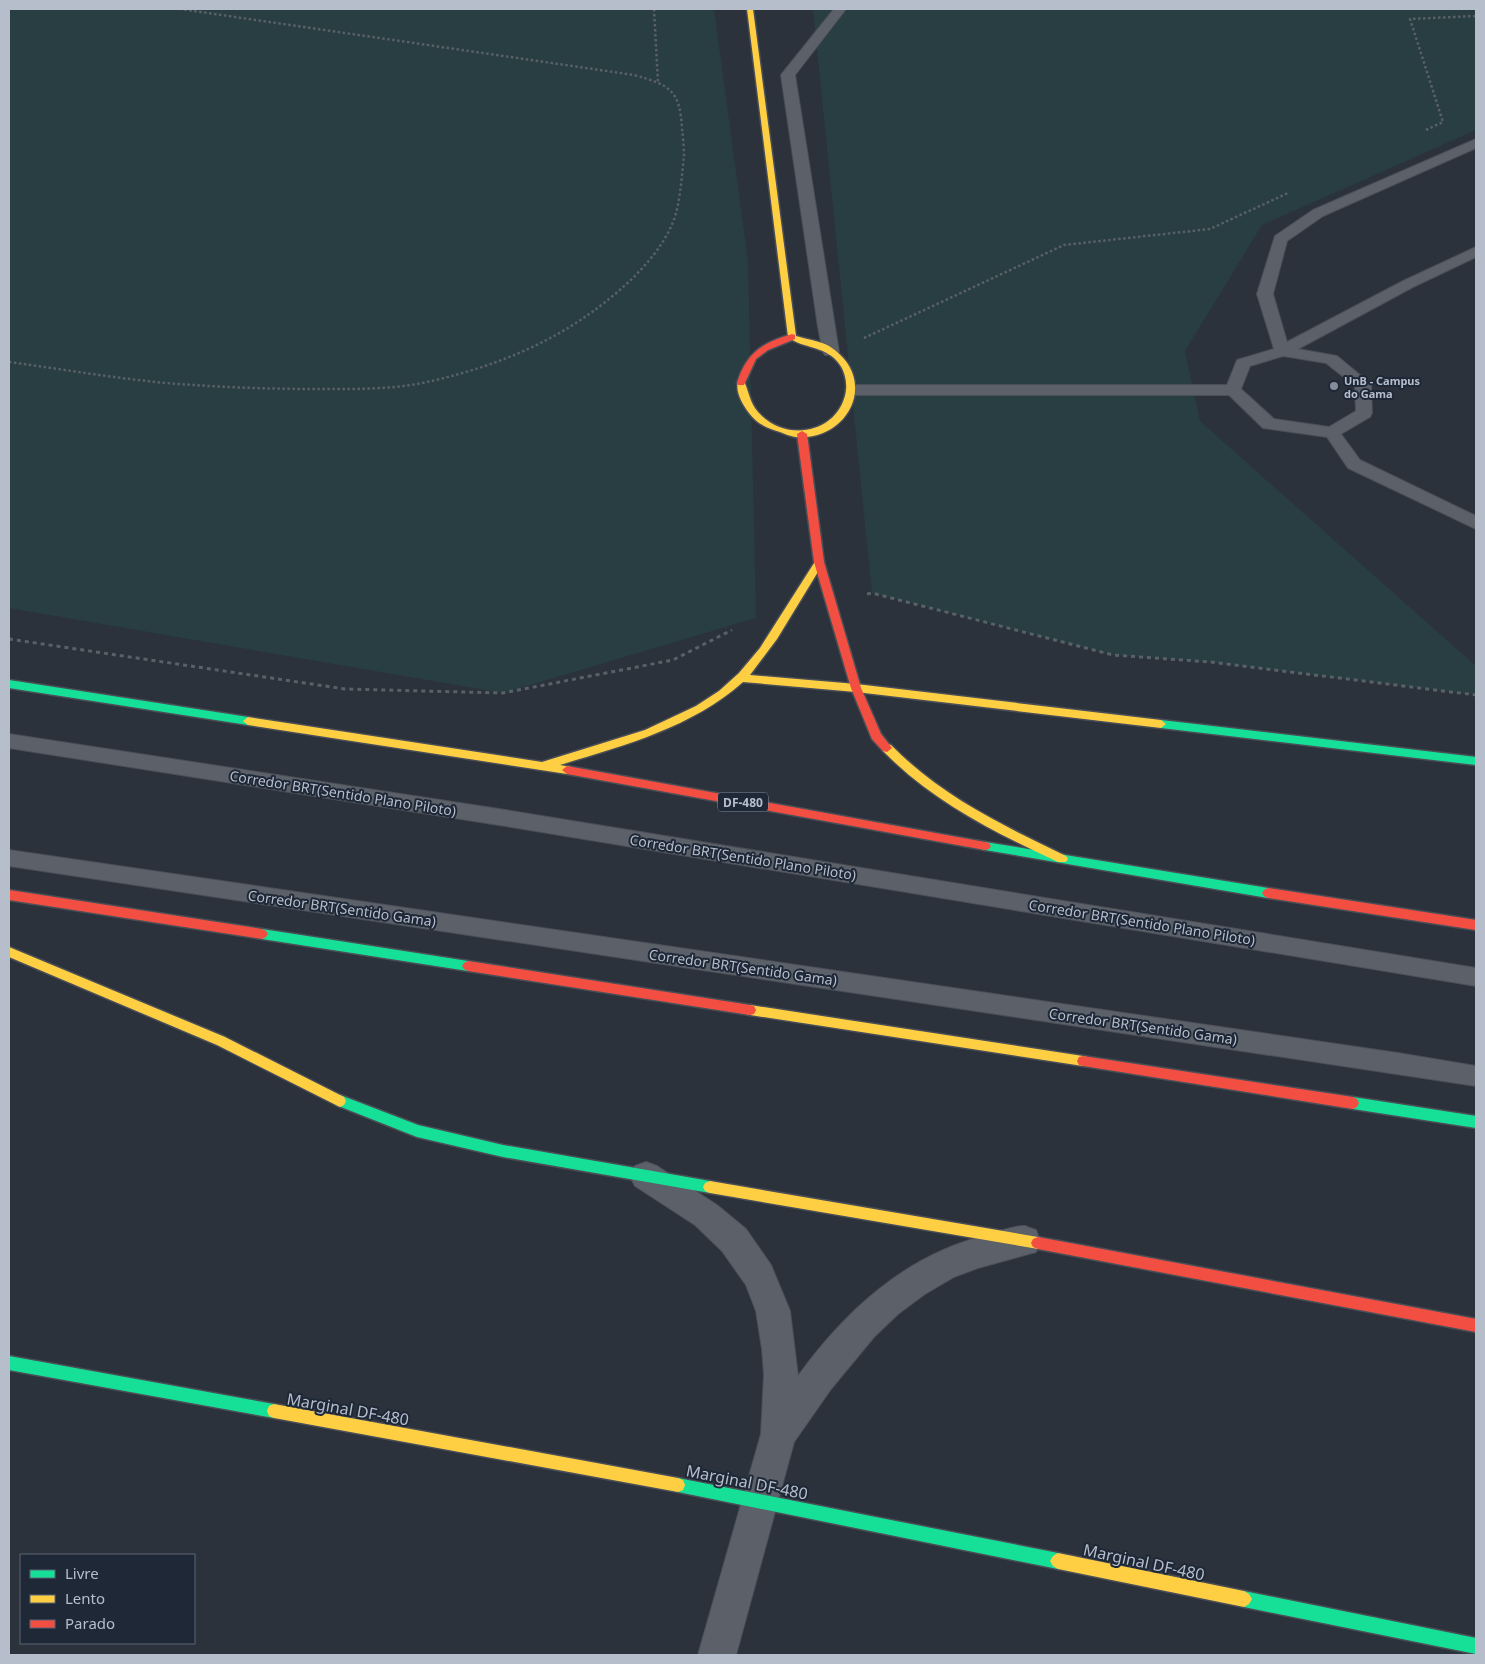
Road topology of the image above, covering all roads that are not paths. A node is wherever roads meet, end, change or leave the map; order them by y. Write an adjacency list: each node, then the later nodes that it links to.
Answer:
1 (750, 9): 5 (street)
2 (840, 9): 7 (lane)
3 (1476, 143): 6 (lane)
4 (1476, 251): 6 (lane)
5 (792, 337): 7 (street); 11 (street)
6 (1282, 351): 9 (lane); 10 (lane)
7 (831, 352): 8 (street)
8 (854, 390): 9 (lane); 11 (street)
9 (1233, 390): 10 (lane)
10 (1332, 432): 12 (lane)
11 (802, 434): 13 (street)
12 (1476, 523)
13 (819, 562): 14 (street); 16 (street)
14 (742, 678): 16 (street); 19 (street)
15 (9, 684): 19 (street, DF-480)
16 (856, 688): 18 (street); 21 (street)
17 (9, 741): 25 (lane, Corredor BRT(Sentido Plano Piloto))
18 (1476, 761)
19 (543, 766): 21 (street, DF-480)
20 (9, 858): 26 (lane, Corredor BRT(Sentido Gama))
21 (1065, 861): 23 (street, DF-480)
22 (9, 895): 27 (street)
23 (1476, 925)
24 (9, 952): 28 (street)
25 (1476, 977)
26 (1476, 1076)
27 (1476, 1122)
28 (646, 1176): 29 (street); 32 (street)
29 (1026, 1241): 30 (street); 32 (street)
30 (1476, 1326)
31 (9, 1363): 33 (street, Marginal DF-480)
32 (779, 1434): 33 (street)
33 (760, 1500): 34 (street, Marginal DF-480); 35 (street)
34 (1476, 1646)
35 (717, 1655)

